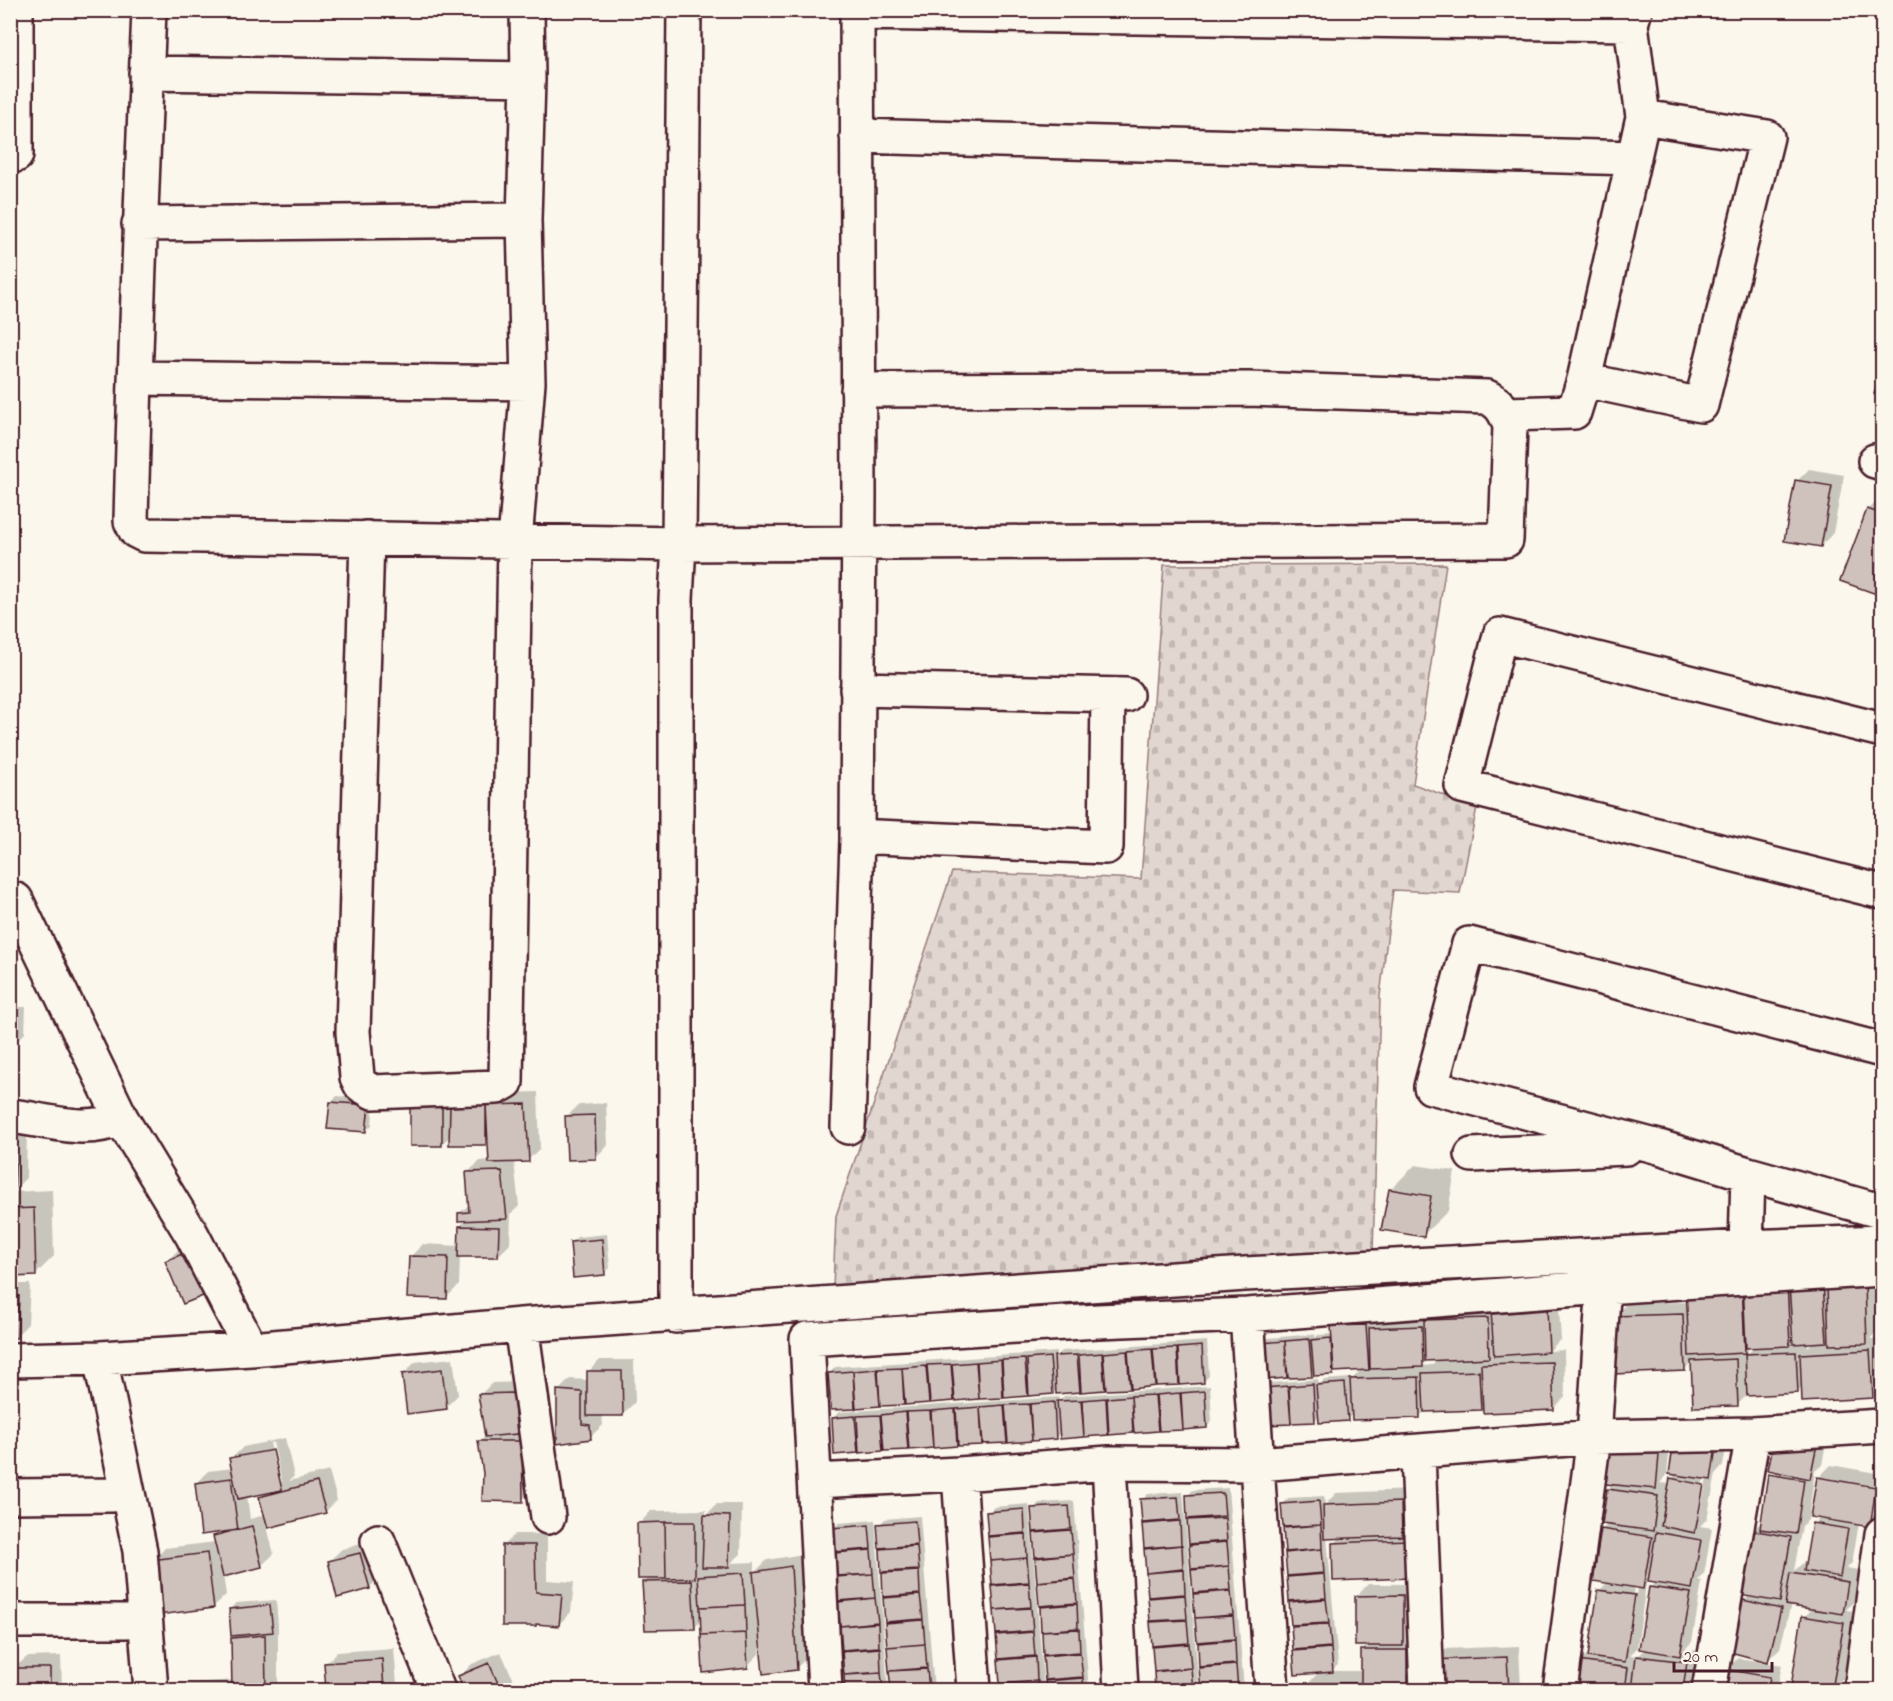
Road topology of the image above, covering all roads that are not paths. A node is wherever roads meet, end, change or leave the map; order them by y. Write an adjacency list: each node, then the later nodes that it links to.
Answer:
1 (16, 10): 11 (street)
2 (149, 10): 7 (street)
3 (527, 10): 8 (street)
4 (684, 10): 22 (street)
5 (857, 12): 6 (street); 10 (street)
6 (1633, 17): 9 (street)
7 (146, 74): 8 (street); 14 (street)
8 (528, 79): 13 (street)
9 (1643, 117): 12 (street); 16 (street)
10 (857, 136): 12 (street); 18 (street)
11 (16, 155)
12 (1634, 158): 16 (street)
13 (524, 220): 14 (street); 17 (street)
14 (139, 224): 15 (street)
15 (135, 378): 17 (street); 20 (street)
16 (1584, 380): 19 (street)
17 (528, 383): 21 (street)
18 (858, 390): 19 (street); 23 (street)
19 (1506, 414): 23 (street)
20 (367, 538): 21 (street); 21 (street)
21 (515, 541): 22 (street)
22 (679, 544): 23 (street); 43 (street)
23 (859, 544): 24 (street)
24 (857, 689): 26 (street); 26 (street)
25 (1882, 730): 27 (street)
26 (857, 838): 32 (street)
27 (1882, 892)
28 (16, 900): 31 (street)
29 (1882, 1050): 33 (street)
30 (10, 1116): 31 (street)
31 (121, 1118): 45 (street)
32 (848, 1127)
33 (1659, 1147): 34 (street); 35 (street)
34 (1472, 1155)
35 (1748, 1174): 36 (street); 38 (street)
36 (1882, 1206)
37 (1882, 1242): 38 (street)
38 (1746, 1247): 39 (street)
39 (1606, 1255): 41 (street); 43 (street)
40 (1882, 1269): 41 (street)
41 (1604, 1287): 42 (street); 50 (street)
42 (1247, 1315): 53 (street); 55 (street)
43 (676, 1316): 44 (street)
44 (521, 1325): 45 (street); 58 (street)
45 (251, 1349): 46 (street)
46 (100, 1358): 47 (street); 63 (street)
47 (10, 1360)
48 (1882, 1426): 49 (street)
49 (1753, 1434): 50 (street); 71 (street)
50 (1594, 1437): 51 (street); 70 (street)
51 (1418, 1453): 53 (street); 69 (street)
52 (1109, 1463): 53 (street); 54 (street); 67 (street)
53 (1258, 1464): 68 (street)
54 (959, 1474): 55 (street); 66 (street)
55 (815, 1481): 65 (street)
56 (111, 1495): 57 (street)
57 (10, 1496)
58 (548, 1517)
59 (1882, 1534): 72 (street)
60 (378, 1541): 64 (street)
61 (10, 1621): 62 (street)
62 (128, 1621)
63 (151, 1690)
64 (438, 1690)
65 (825, 1690)
66 (974, 1690)
67 (1120, 1690)
68 (1272, 1690)
69 (1427, 1690)
70 (1560, 1690)
71 (1709, 1690)
72 (1861, 1690)

